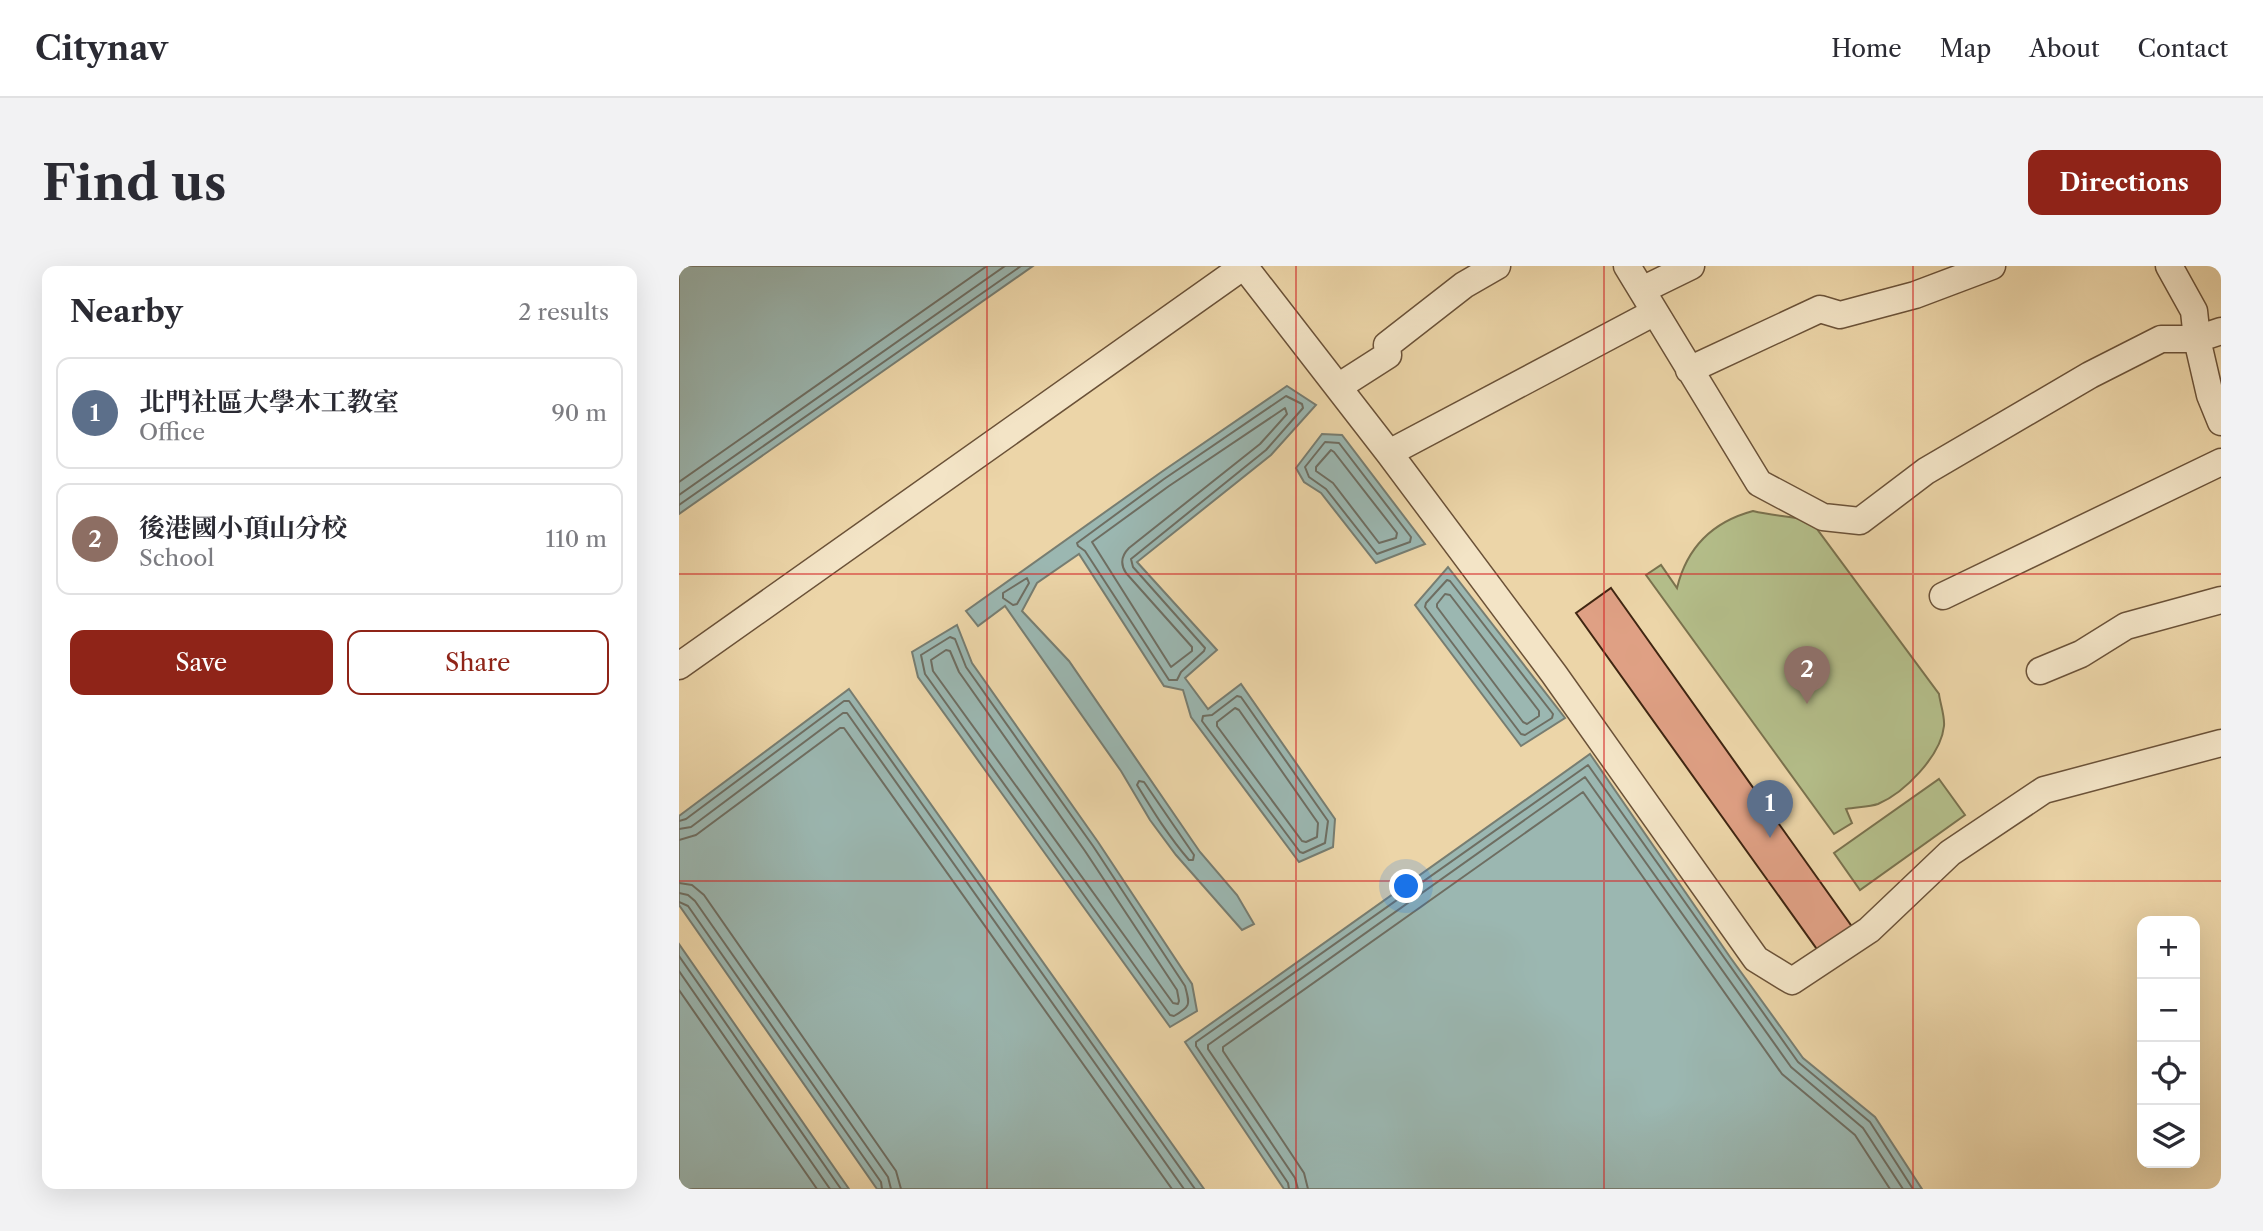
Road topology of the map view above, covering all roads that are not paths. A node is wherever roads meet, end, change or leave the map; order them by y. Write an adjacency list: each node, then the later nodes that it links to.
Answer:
1 (1244, 266): 10 (street); 16 (street)
2 (1497, 266): 10 (street)
3 (1627, 266): 7 (street)
4 (1691, 266): 7 (street)
5 (1992, 266): 9 (street)
6 (2169, 266): 8 (street)
7 (1648, 301): 9 (street); 12 (street)
8 (2209, 335): 9 (street); 11 (street)
9 (1689, 370)
10 (1338, 387): 12 (street)
11 (2221, 422)
12 (1389, 453): 18 (street)
13 (2221, 462): 14 (street)
14 (1943, 596)
15 (2221, 600): 17 (street)
16 (679, 666)
17 (2040, 671)
18 (2221, 743)

